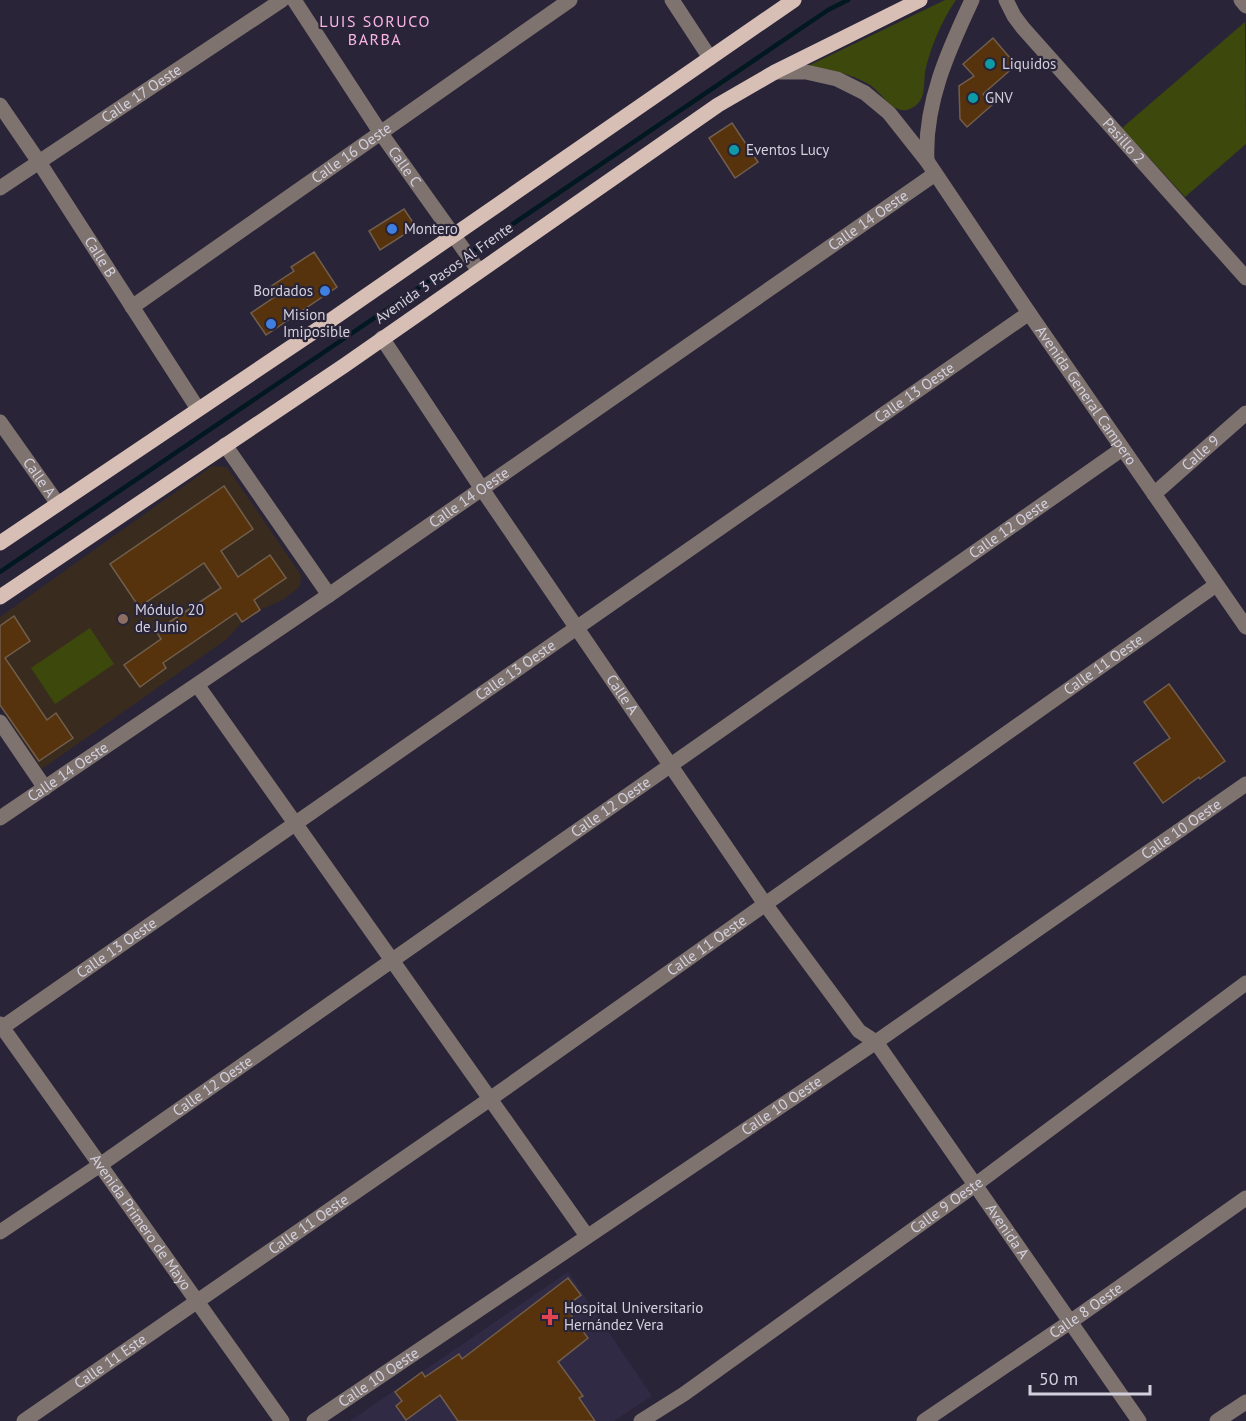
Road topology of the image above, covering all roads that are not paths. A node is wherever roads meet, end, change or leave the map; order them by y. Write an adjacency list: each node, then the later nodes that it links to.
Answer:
1 (282, 0): 15 (street, Calle 17 Oeste)
2 (294, 0): 14 (street, Calle C)
3 (570, 0): 14 (street, Calle 16 Oeste)
4 (672, 0): 11 (street)
5 (794, 0): 11 (main road, Avenida 3 Pasos Al Frente)
6 (920, 0): 12 (main road, Avenida 3 Pasos Al Frente)
7 (972, 0): 16 (street)
8 (1006, 0): 19 (street, Pasillo 2)
9 (1241, 0): 10 (street)
10 (1246, 6)
11 (710, 58): 18 (main road, Avenida 3 Pasos Al Frente)
12 (774, 72): 16 (street, Avenida General Campero); 18 (main road, Avenida 3 Pasos Al Frente)
13 (0, 105): 15 (street, Calle B)
14 (380, 132): 18 (street, Calle C); 20 (street, Calle 16 Oeste)
15 (39, 162): 17 (street, Calle 17 Oeste); 20 (street, Calle B)
16 (931, 168): 21 (street, Avenida General Campero); 28 (street, Calle 14 Oeste)
17 (0, 188)
18 (466, 254): 22 (main road, Avenida 3 Pasos Al Frente); 23 (main road, Avenida 3 Pasos Al Frente)
19 (1246, 278)
20 (132, 307): 23 (street, Calle B)
21 (1029, 313): 27 (street, Avenida General Campero); 36 (street, Calle 13 Oeste)
22 (382, 338): 26 (main road, Avenida 3 Pasos Al Frente); 28 (street, Calle A)
23 (198, 410): 30 (main road, Avenida 3 Pasos Al Frente)
24 (1246, 413): 29 (street, Calle 9)
25 (0, 422): 30 (street, Calle A)
26 (225, 445): 33 (street); 34 (main road, Avenida 3 Pasos Al Frente)
27 (1122, 448): 29 (street, Avenida General Campero); 39 (street, Calle 12 Oeste)
28 (482, 489): 33 (street, Calle 14 Oeste); 36 (street, Calle A)
29 (1154, 494): 32 (street, Avenida General Campero)
30 (58, 504): 31 (main road, Avenida 3 Pasos Al Frente)
31 (0, 543)
32 (1215, 585): 35 (street, Avenida General Campero); 44 (street, Calle 11 Oeste)
33 (329, 595): 37 (street, Calle 14 Oeste)
34 (0, 597)
35 (1246, 627)
36 (577, 628): 39 (street, Calle A); 43 (street, Calle 13 Oeste)
37 (198, 686): 41 (street, Calle 14 Oeste); 43 (street)
38 (0, 722): 41 (street)
39 (670, 764): 44 (street, Calle A); 45 (street, Calle 12 Oeste)
40 (1246, 784): 48 (street, Calle 10 Oeste)
41 (45, 788): 42 (street, Calle 14 Oeste)
42 (0, 818)
43 (295, 823): 45 (street); 47 (street, Calle 13 Oeste)
44 (765, 904): 48 (street, Calle A); 49 (street, Calle 11 Oeste)
45 (392, 960): 49 (street); 50 (street, Calle 12 Oeste)
46 (1246, 983): 51 (street, Calle 9 Oeste)
47 (1, 1027): 50 (street, Avenida Primero de Mayo)
48 (876, 1042): 51 (street, Avenida A); 54 (street, Calle 10 Oeste)
49 (490, 1099): 54 (street); 55 (street, Calle 11 Oeste)
50 (100, 1165): 53 (street, Calle 12 Oeste); 55 (street, Avenida Primero de Mayo)
51 (975, 1185): 56 (street, Avenida A); 61 (street, Calle 9 Oeste)
52 (1246, 1198): 56 (street, Calle 8 Oeste)
53 (0, 1232)
54 (587, 1236): 60 (street, Calle 10 Oeste)
55 (197, 1302): 58 (street, Calle 11 Este); 59 (street, Avenida Primero de Mayo)
56 (1070, 1322): 62 (street, Calle 8 Oeste); 63 (street, Avenida A)
57 (1246, 1402): 64 (street)
58 (24, 1421)
59 (282, 1421)
60 (314, 1421)
61 (641, 1421)
62 (924, 1421)
63 (1139, 1421)
64 (1217, 1421)

